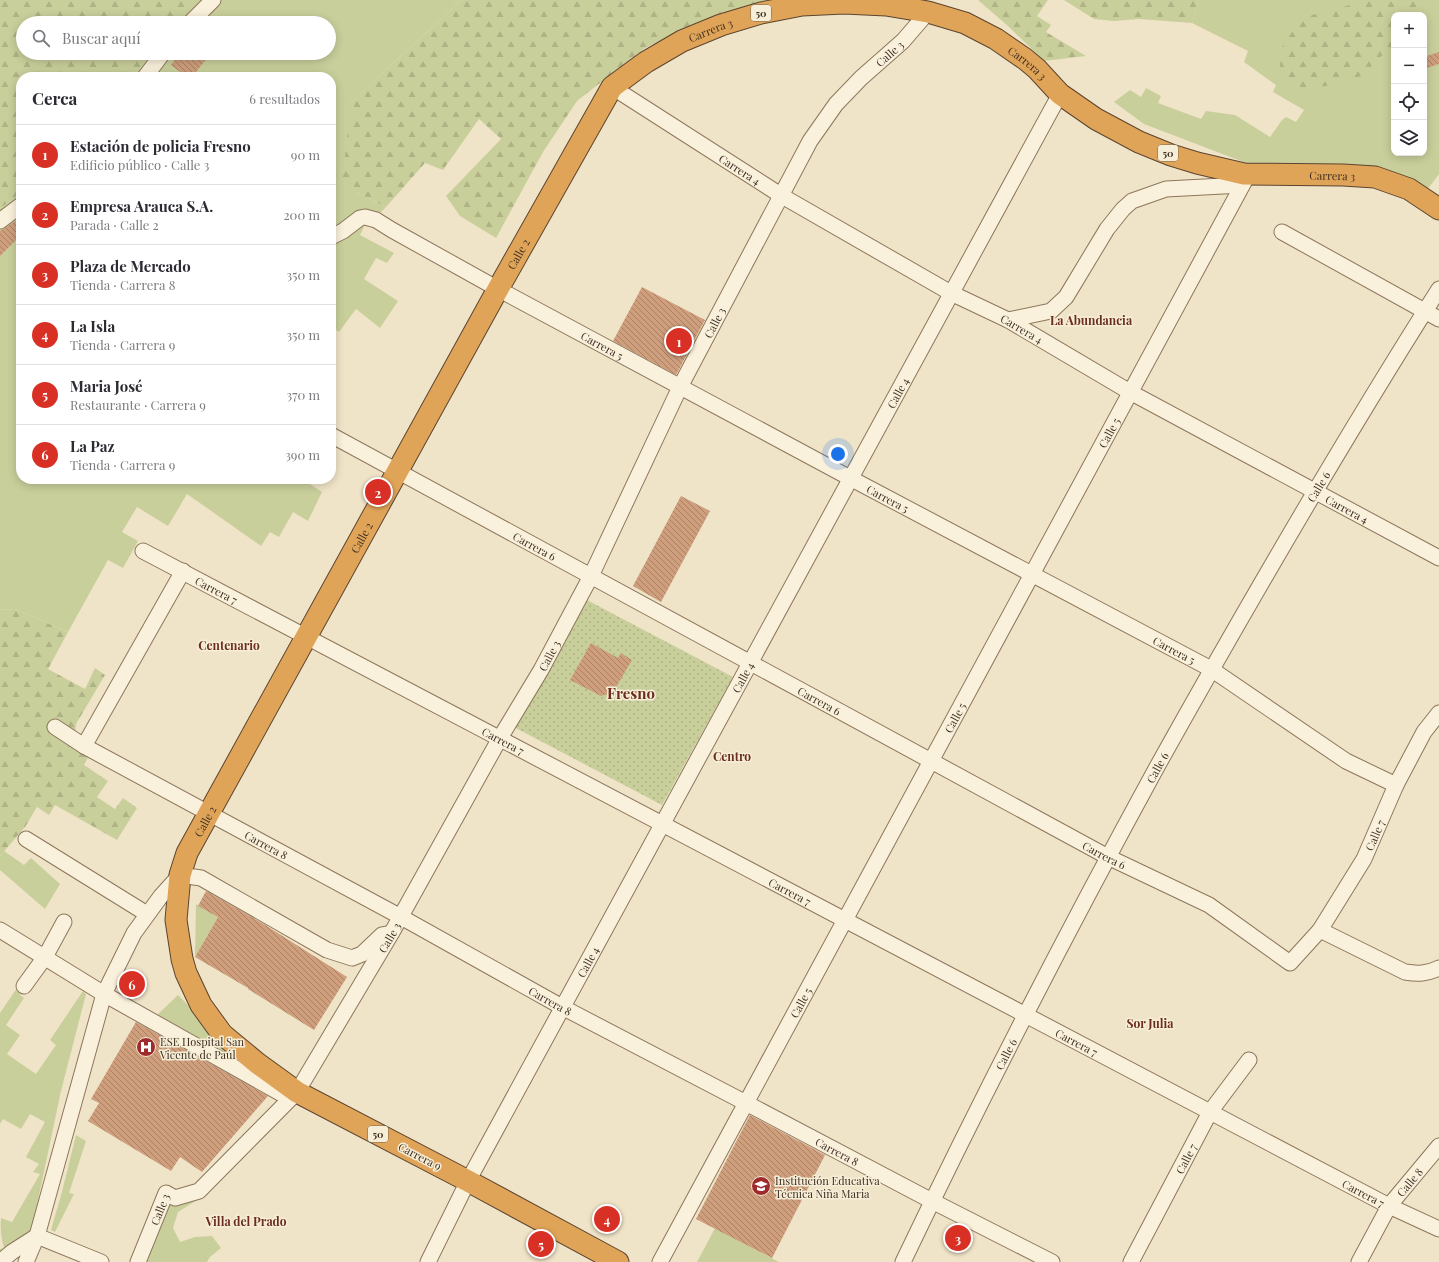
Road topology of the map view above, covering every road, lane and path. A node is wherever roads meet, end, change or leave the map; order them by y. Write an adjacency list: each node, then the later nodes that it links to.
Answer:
1 (213, 0): 3 (street)
2 (928, 12): 6 (highway, Carrera 3 / 50); 7 (highway, Carrera 3 / 50); 9 (street, Calle 3)
3 (197, 16)
4 (158, 60): 5 (street)
5 (149, 72)
6 (612, 87): 9 (street, Carrera 4); 15 (highway, Calle 2 / 50)
7 (1060, 94): 8 (highway, Carrera 3 / 50); 17 (street, Calle 4)
8 (1246, 179): 11 (highway, Carrera 3 / 50); 20 (street); 22 (street, Calle 5)
9 (782, 196): 17 (street, Carrera 4); 21 (street, Calle 3)
10 (16, 209): 12 (street)
11 (1439, 209)
12 (0, 222)
13 (1282, 232): 18 (street)
14 (336, 234): 15 (street, Carrera 5)
15 (498, 289): 21 (street, Carrera 5); 24 (highway, Calle 2 / 50)
16 (1439, 289): 18 (street, Calle 6)
17 (952, 293): 20 (street, Carrera 4); 25 (street, Calle 4)
18 (1424, 312): 19 (street); 26 (street, Calle 6)
19 (1439, 319)
20 (1008, 320): 22 (street, Carrera 4)
21 (680, 387): 25 (street, Carrera 5); 31 (street, Calle 3)
22 (1130, 392): 26 (street, Carrera 4); 30 (street, Calle 5)
23 (336, 438): 24 (street, Carrera 6)
24 (397, 470): 31 (street, Carrera 6); 32 (highway, Calle 2 / 50)
25 (850, 478): 30 (street, Carrera 5); 33 (street, Calle 4)
26 (1315, 492): 28 (street, Carrera 4); 34 (street, Calle 6)
27 (143, 551): 29 (street, Carrera 7)
28 (1439, 558)
29 (183, 571): 32 (street, Carrera 7); 38 (street)
30 (1032, 575): 34 (street, Carrera 5); 39 (street, Calle 5)
31 (592, 576): 33 (street, Carrera 6); 37 (street, Calle 3)
32 (306, 636): 37 (street, Carrera 7); 41 (highway, Calle 2 / 50)
33 (750, 662): 39 (street, Carrera 6); 42 (street, Calle 4)
34 (1211, 670): 40 (street, Carrera 5); 44 (street, Calle 6)
35 (1439, 712): 40 (street, Calle 7)
36 (55, 728): 38 (street, Carrera 8)
37 (500, 738): 42 (street, Carrera 7); 47 (street, Calle 3)
38 (84, 746): 41 (street, Carrera 8)
39 (931, 760): 44 (street, Carrera 6); 48 (street, Calle 5)
40 (1396, 785): 51 (street, Calle 7)
41 (208, 814): 45 (highway, Calle 2 / 50); 47 (street, Carrera 8)
42 (662, 824): 48 (street, Carrera 7); 59 (street, Calle 4)
43 (26, 839): 46 (street)
44 (1108, 857): 53 (street, Carrera 6); 60 (street, Calle 6)
45 (180, 876): 46 (street); 52 (street); 55 (highway, Calle 2 / 50)
46 (147, 914): 58 (street)
47 (401, 917): 52 (street, Calle 3); 59 (street, Carrera 8)
48 (845, 920): 60 (street, Carrera 7); 63 (street, Calle 5)
49 (64, 922): 54 (street)
50 (0, 930): 54 (street)
51 (1320, 930): 53 (street, Calle 7); 56 (street)
52 (392, 934): 62 (street, Calle 3)
53 (1301, 952)
54 (46, 957): 57 (street); 58 (street)
55 (182, 959): 62 (highway, Carrera 9 / 50)
56 (1439, 968)
57 (24, 986)
58 (104, 994): 62 (street); 70 (street)
59 (562, 1007): 63 (street, Carrera 8); 66 (street, Calle 4)
60 (1025, 1015): 64 (street, Carrera 7); 67 (street, Calle 6)
61 (1249, 1060): 64 (street, Calle 7)
62 (293, 1095): 66 (highway, Carrera 9 / 50); 75 (street, Calle 3)
63 (746, 1102): 67 (street, Carrera 8); 78 (street, Calle 5)
64 (1210, 1112): 68 (street, Carrera 7); 81 (street, Calle 7)
65 (1439, 1146): 68 (street, Calle 8)
66 (468, 1181): 76 (street, Calle 4); 77 (highway, Carrera 9 / 50)
67 (932, 1201): 79 (street, Calle 6); 80 (street, Carrera 8)
68 (1389, 1206): 69 (street, Carrera 7); 82 (street, Calle 8)
69 (1439, 1230)
70 (36, 1236): 71 (street); 72 (street); 73 (street)
71 (84, 1259): 74 (street)
72 (0, 1262)
73 (26, 1262)
74 (101, 1262)
75 (138, 1262)
76 (428, 1262)
77 (618, 1262)
78 (660, 1262)
79 (903, 1262)
80 (1052, 1262)
81 (1131, 1262)
82 (1359, 1262)

